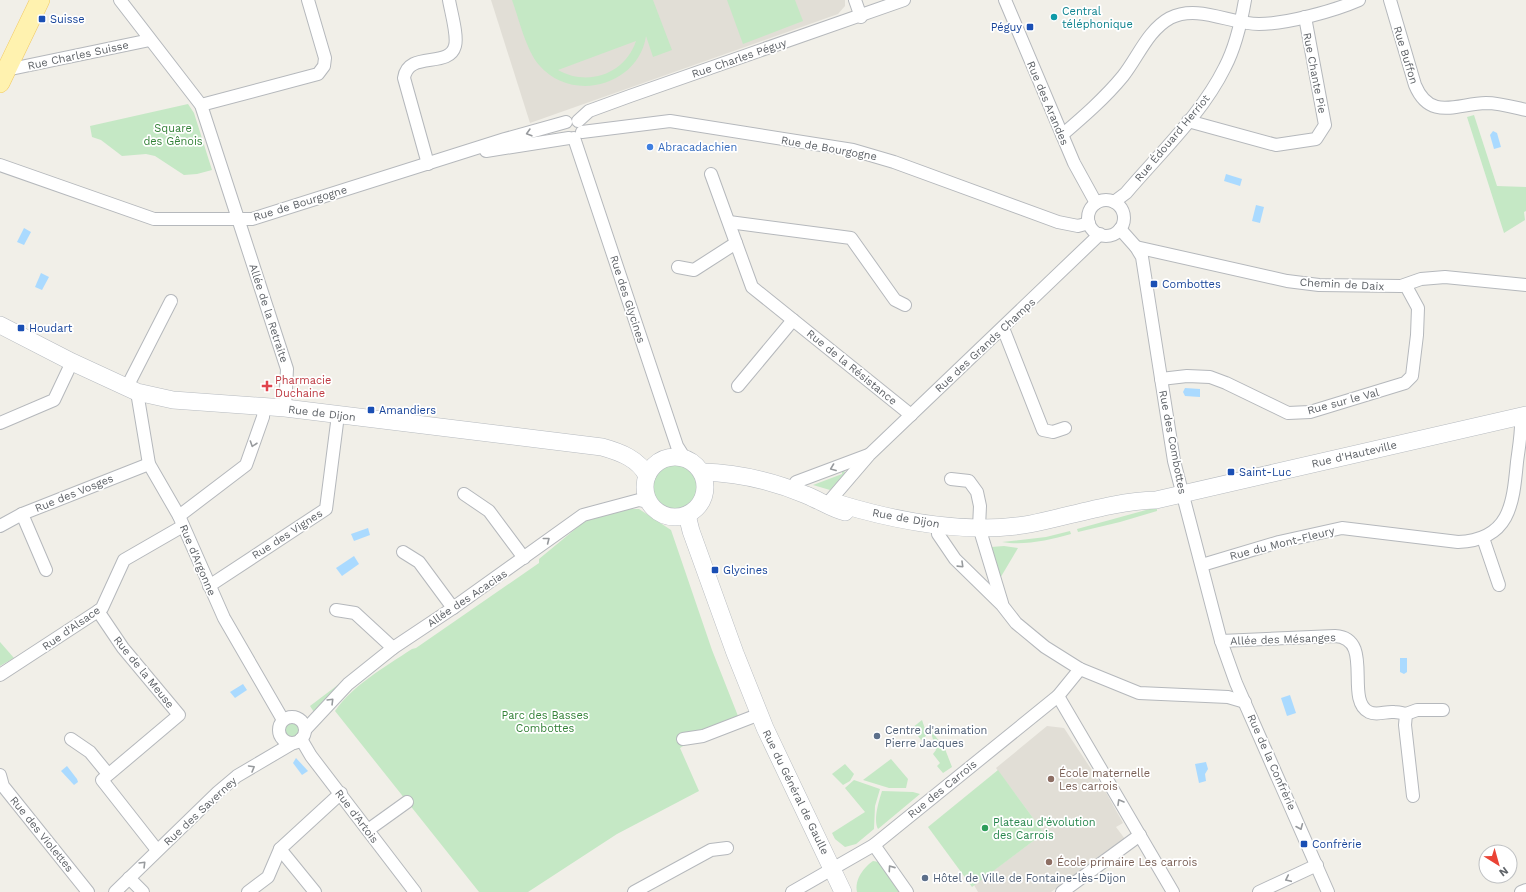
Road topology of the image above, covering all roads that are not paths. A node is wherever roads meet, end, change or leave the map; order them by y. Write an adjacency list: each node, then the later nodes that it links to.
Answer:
1 (26, 0): 16 (main road)
2 (40, 0): 16 (main road)
3 (120, 0): 15 (street, Allée de la Retraite)
4 (308, 0): 17 (street)
5 (449, 0): 22 (street)
6 (854, 0): 12 (street)
7 (904, 0): 12 (street, Rue Charles Péguy)
8 (1005, 0): 21 (street, Rue des Arandes)
9 (1246, 0): 14 (street, Rue Édouard Herriot)
10 (1359, 0): 13 (street)
11 (1390, 0): 18 (street, Rue Buffon)
12 (861, 17): 20 (street, Rue Charles Péguy)
13 (1305, 17): 14 (street); 19 (street, Rue Chante Pie)
14 (1241, 22): 19 (street, Rue Édouard Herriot); 21 (street)
15 (150, 40): 16 (street, Rue Charles Suisse); 17 (street, Allée de la Retraite)
16 (2, 69)
17 (201, 105): 27 (street, Allée de la Retraite)
18 (1526, 110)
19 (1188, 121): 25 (street, Rue Édouard Herriot)
20 (574, 130): 22 (street, Rue de Bourgogne); 29 (street, Rue de Bourgogne); 54 (street, Rue des Glycines)
21 (1062, 135): 26 (street, Rue des Arandes)
22 (428, 164): 27 (street, Rue de Bourgogne)
23 (0, 165): 27 (street, Rue de Bourgogne)
24 (711, 174): 28 (street, Rue de la Résistance)
25 (1114, 202): 26 (street); 30 (street)
26 (1096, 203): 29 (street)
27 (239, 219): 47 (street, Allée de la Retraite)
28 (729, 222): 32 (street, Rue de la Résistance); 38 (street)
29 (1089, 223): 31 (street)
30 (1120, 229): 31 (street); 33 (street, Rue des Combottes)
31 (1100, 234): 41 (street, Rue des Grands Champs)
32 (736, 242): 34 (street); 39 (street, Rue de la Résistance)
33 (1136, 247): 36 (street, Chemin de Daix); 43 (street, Rue des Combottes)
34 (678, 267)
35 (1526, 285): 36 (street, Chemin de Daix)
36 (1406, 286): 43 (street, Rue sur le Val)
37 (171, 301): 45 (street)
38 (905, 305)
39 (793, 320): 44 (street); 49 (street, Rue de la Résistance)
40 (0, 325): 42 (street, Rue de Dijon)
41 (1003, 328): 49 (street, Rue des Grands Champs); 52 (street)
42 (72, 362): 45 (street, Rue de Dijon); 51 (street)
43 (1161, 378): 61 (street, Rue des Combottes)
44 (738, 386)
45 (132, 389): 46 (street, Rue de Dijon); 55 (street, Rue d'Argonne)
46 (264, 406): 47 (street, Rue de Dijon); 67 (street, Rue d'Alsace, one-way to 67)
47 (285, 408): 48 (street, Rue de Dijon)
48 (338, 415): 57 (street, Rue de Dijon); 77 (street, Rue des Vignes)
49 (911, 415): 53 (street, Rue des Grands Champs)
50 (1524, 415): 61 (street, Rue d'Hauteville); 71 (street, Rue du Mont-Fleury)
51 (0, 423)
52 (1065, 428)
53 (869, 454): 59 (street, Rue des Grands Champs, one-way to 59); 64 (street, Rue des Grands Champs)
54 (684, 457): 56 (street); 57 (street)
55 (149, 464): 65 (street, Rue des Vosges); 67 (street, Rue d'Argonne)
56 (702, 472): 62 (street); 64 (street, Rue de Dijon)
57 (647, 476): 63 (street)
58 (951, 478): 69 (street)
59 (796, 482)
60 (464, 494): 73 (street)
61 (1181, 494): 69 (street, Rue d'Hauteville); 74 (street, Rue des Combottes)
62 (704, 497): 64 (street, Rue de Dijon); 66 (street)
63 (649, 502): 66 (street); 73 (street, Allée des Acacias, one-way to 63)
64 (826, 504): 69 (street, Rue de Dijon); 70 (street, Rue de Dijon)
65 (22, 514): 68 (street, Rue des Vosges); 75 (street)
66 (687, 515): 89 (street, Rue du Général de Gaulle)
67 (181, 521): 77 (street, Rue d'Argonne); 81 (street, Rue d'Alsace)
68 (0, 526)
69 (981, 532): 70 (street, Rue de Dijon); 78 (street, Rue de Dijon)
70 (938, 534): 78 (street, Rue de Dijon, one-way to 78)
71 (1483, 538): 74 (street, Rue du Mont-Fleury); 76 (street)
72 (403, 552): 79 (street)
73 (524, 558): 79 (street, Allée des Acacias)
74 (1202, 565): 82 (street, Rue des Combottes)
75 (46, 570)
76 (1499, 585)
77 (209, 586): 91 (street, Rue d'Argonne)
78 (1002, 605): 84 (street, Rue de Dijon)
79 (453, 608): 83 (street, Allée des Acacias)
80 (336, 610): 83 (street)
81 (98, 611): 85 (street, Rue d'Alsace); 96 (street, Rue de la Meuse)
82 (1221, 641): 87 (street, Rue des Combottes); 90 (street, Allée des Mésanges)
83 (393, 648): 92 (street, Allée des Acacias, one-way to 83)
84 (1080, 669): 86 (street, Rue des Carrois); 87 (street, Rue de la Confrèrie)
85 (0, 675)
86 (1058, 696): 101 (street, one-way to 86); 102 (street, Rue des Carrois)
87 (1245, 702): 106 (street, Rue de la Confrèrie, one-way to 106)
88 (1443, 710): 90 (street, Allée des Mésanges)
89 (760, 714): 94 (street); 107 (street, Rue du Général de Gaulle)
90 (1406, 714): 98 (street)
91 (284, 720): 92 (street); 92 (street)
92 (300, 737): 97 (street, Rue d'Artois); 105 (street, Rue des Saverney, one-way to 92)
93 (71, 739): 96 (street)
94 (683, 739)
95 (0, 774): 110 (street, Rue des Violettes)
96 (108, 774): 105 (street)
97 (341, 793): 100 (street, Rue d'Artois); 104 (street)
98 (1413, 796)
99 (407, 802): 100 (street)
100 (368, 830): 115 (street, Rue d'Artois)
101 (1140, 835): 120 (street); 121 (street)
102 (874, 845): 107 (street, Rue des Carrois); 119 (street, one-way to 102)
103 (727, 848): 116 (street)
104 (280, 849): 113 (street); 114 (street)
105 (158, 850): 108 (street, Rue des Saverney, one-way to 105)
106 (1317, 865): 122 (street, one-way to 122); 123 (street, Rue de la Confrèrie)
107 (833, 870): 117 (street, Rue des Carrois); 118 (street, Rue du Général de Gaulle)
108 (129, 878): 111 (street, Rue des Saverney); 112 (street)
109 (1526, 890): 124 (street)
110 (88, 892)
111 (115, 892)
112 (142, 892)
113 (248, 892)
114 (315, 892)
115 (415, 892)
116 (634, 892)
117 (792, 892)
118 (843, 892)
119 (907, 892)
120 (1062, 892)
121 (1173, 892)
122 (1259, 892)
123 (1328, 892)
124 (1521, 892)

